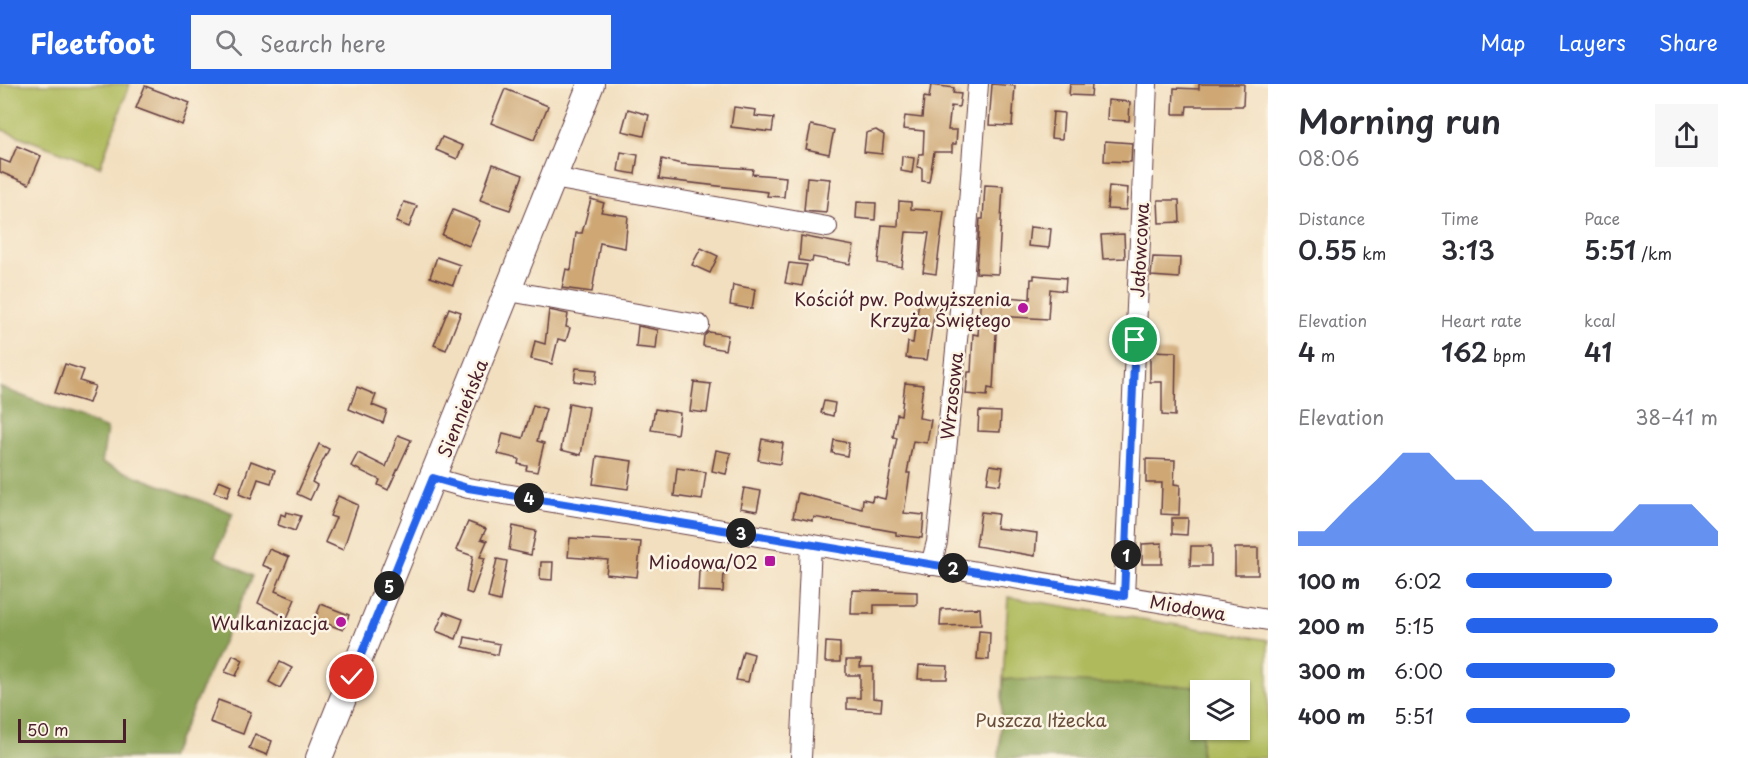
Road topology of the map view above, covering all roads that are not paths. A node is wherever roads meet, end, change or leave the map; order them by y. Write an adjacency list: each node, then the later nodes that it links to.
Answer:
1 (591, 84): 4 (main road, Siennieńska)
2 (978, 84): 10 (street, Wrzosowa)
3 (1147, 84): 11 (street, Jałowcowa)
4 (553, 178): 5 (street); 6 (main road, Siennieńska)
5 (826, 227)
6 (508, 291): 7 (street); 8 (main road, Siennieńska)
7 (699, 325)
8 (433, 478): 9 (street, Miodowa); 13 (main road, Siennieńska)
9 (811, 545): 10 (street, Miodowa); 14 (street)
10 (931, 565): 11 (street, Miodowa)
11 (1124, 596): 12 (street, Miodowa)
12 (1268, 621)
13 (319, 758)
14 (801, 758)

